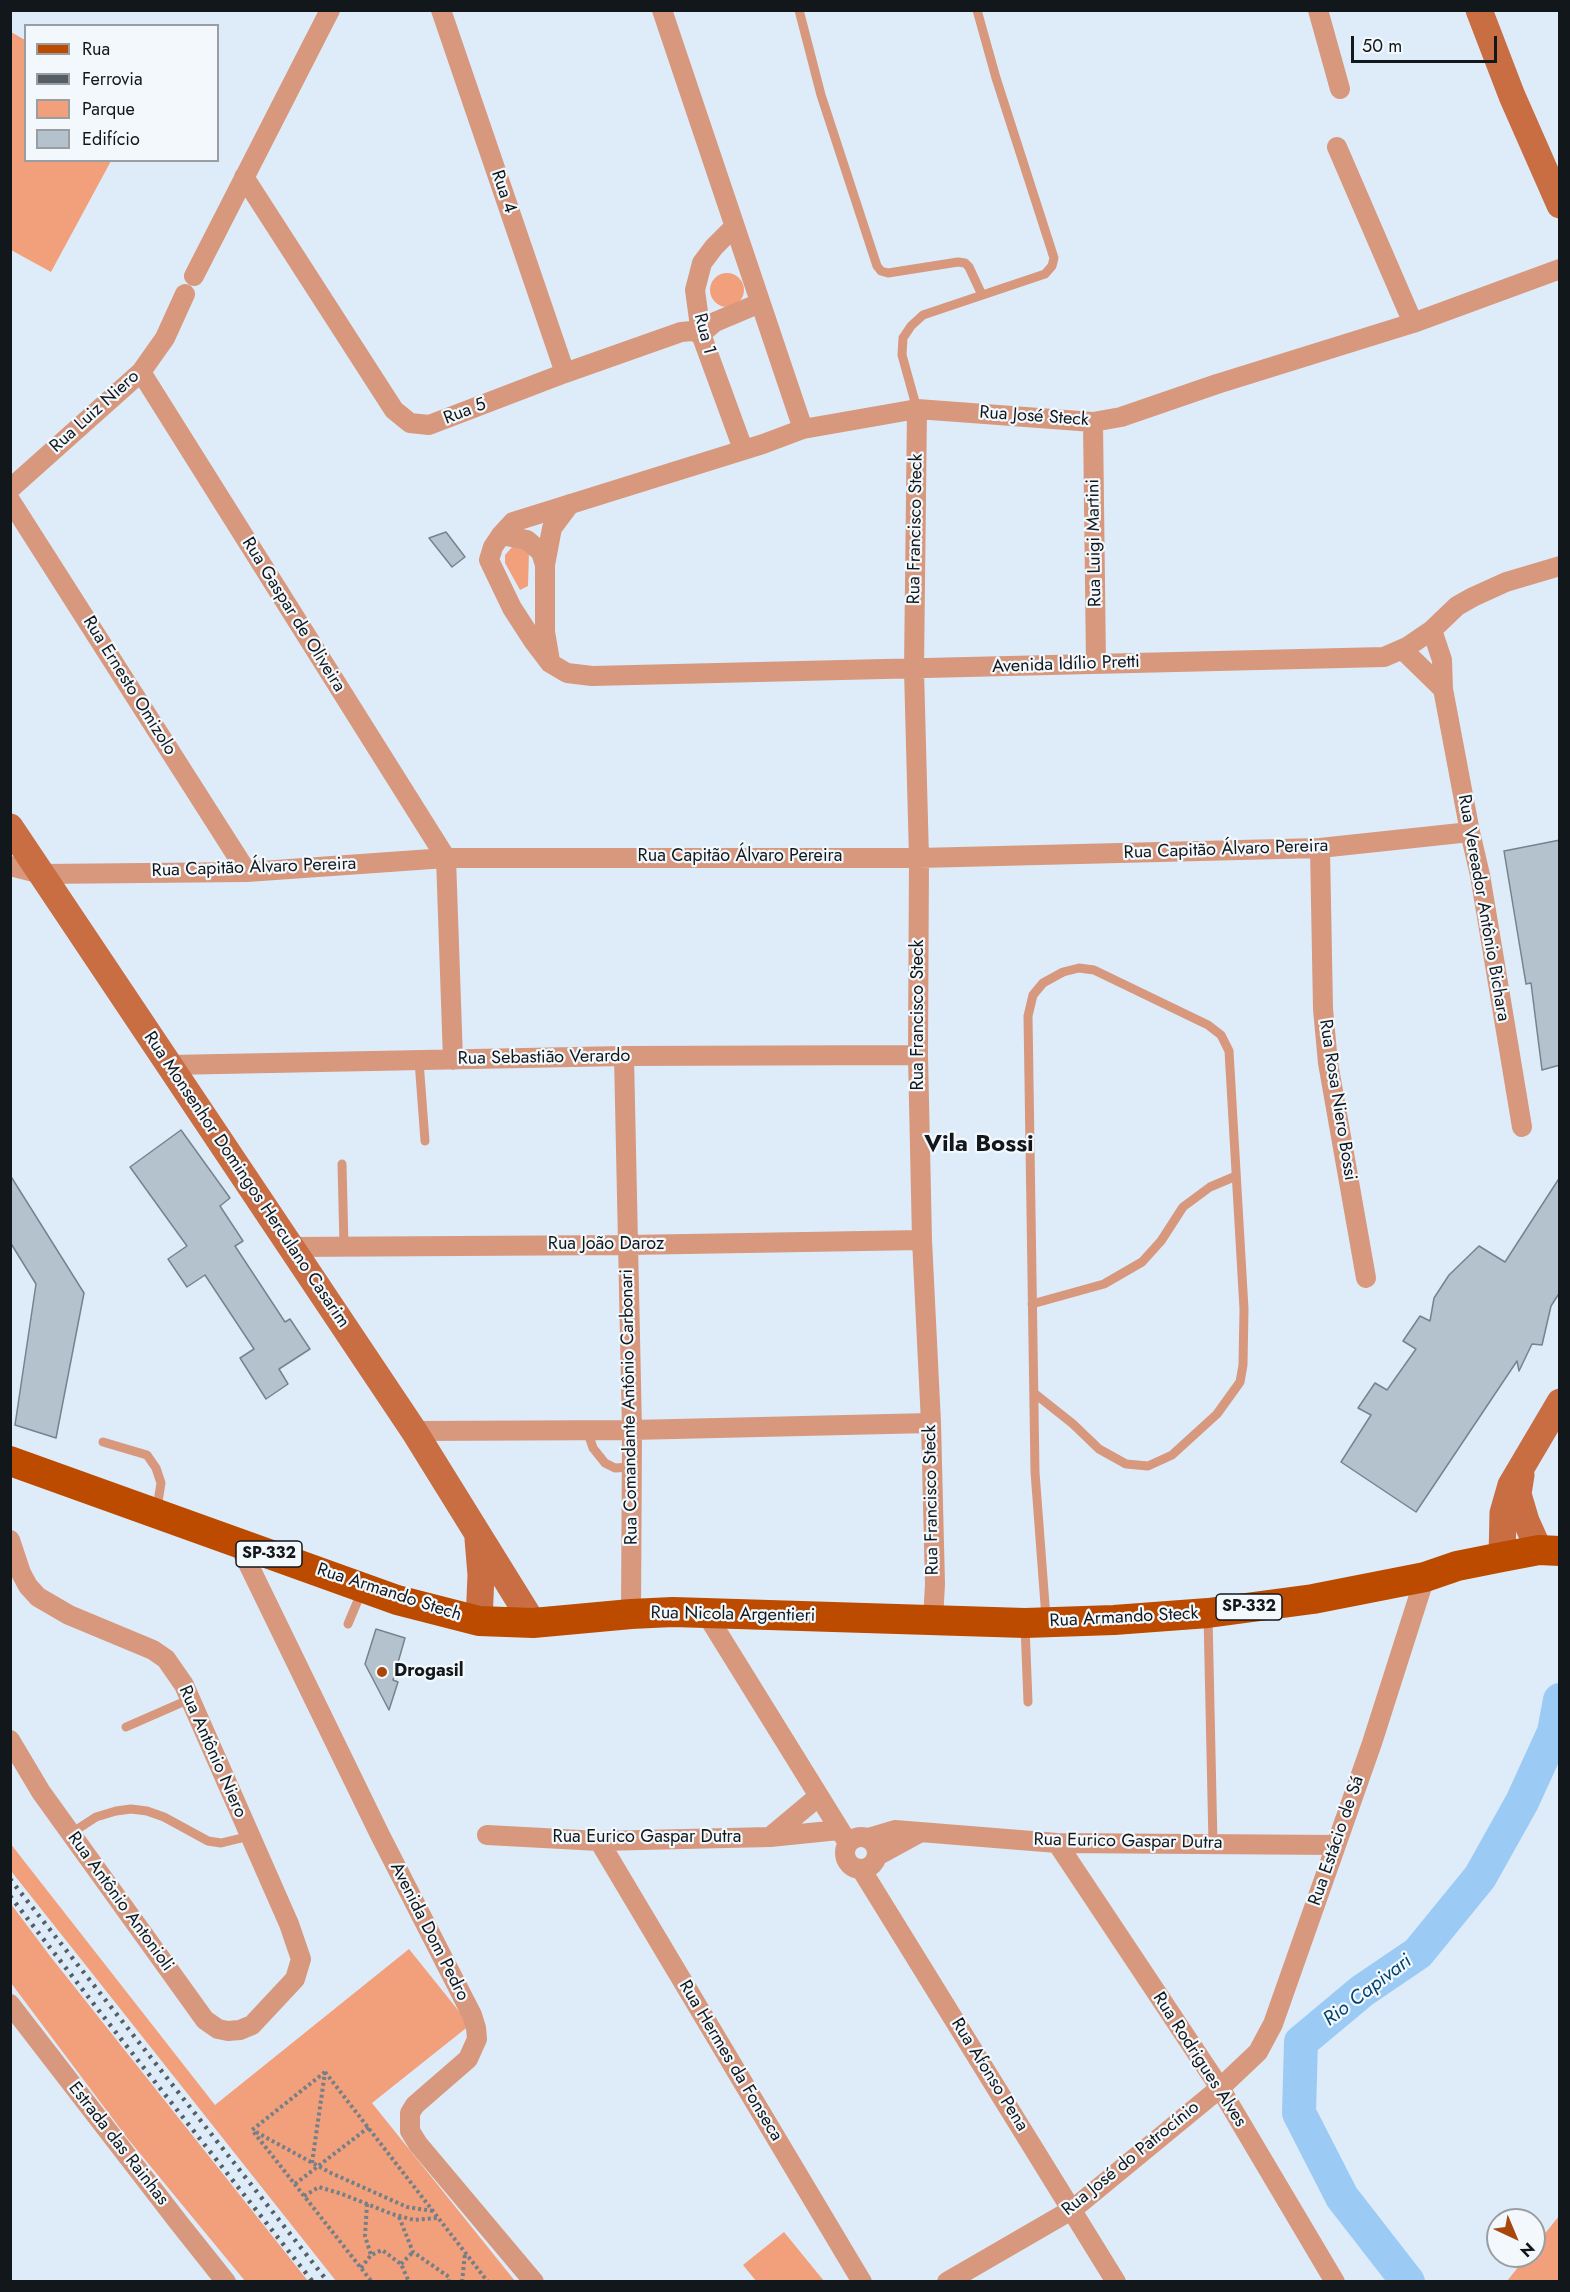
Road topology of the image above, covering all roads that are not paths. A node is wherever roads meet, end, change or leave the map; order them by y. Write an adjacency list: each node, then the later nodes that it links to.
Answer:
1 (330, 10): 10 (street)
2 (441, 10): 21 (street, Rua 4)
3 (662, 10): 12 (street)
4 (798, 10): 16 (lane)
5 (977, 10): 16 (lane)
6 (1318, 10): 8 (street)
7 (1479, 10): 11 (main road)
8 (1340, 89)
9 (1337, 147): 18 (street)
10 (244, 177): 14 (street); 21 (street, Rua 5)
11 (1560, 205)
12 (734, 227): 17 (street); 19 (street, Rua 1)
13 (1560, 269): 18 (street, Rua José Steck)
14 (194, 276)
15 (185, 294): 20 (street, Rua Luiz Niero)
16 (982, 295): 22 (lane)
17 (760, 303): 19 (street); 24 (street)
18 (1413, 322): 23 (street, Rua José Steck)
19 (701, 334): 21 (street, Rua 5); 25 (street, Rua 1)
20 (141, 372): 26 (street, Rua Luiz Niero); 43 (street, Rua Gaspar de Oliveira)
21 (565, 373)
22 (917, 409): 23 (street, Rua José Steck); 24 (street, Rua José Steck); 38 (street, Rua Francisco Steck)
23 (1093, 422): 37 (street, Rua Luigi Martini)
24 (803, 429): 25 (street, Rua José Steck)
25 (743, 449): 28 (street, Rua José Steck)
26 (10, 489)
27 (10, 500): 46 (street, Rua Ernesto Omizolo)
28 (570, 504): 29 (street, Rua José Steck); 30 (street)
29 (501, 534): 30 (street); 33 (street, Avenida Idílio Pretti)
30 (544, 565): 32 (street)
31 (1560, 566): 34 (street, Avenida Idílio Pretti)
32 (545, 599): 33 (street); 36 (street)
33 (512, 608): 36 (street, Avenida Idílio Pretti)
34 (1432, 630): 35 (street, Avenida Idílio Pretti); 39 (street, Rua Vereador Antônio Bichara)
35 (1402, 649): 37 (street, Avenida Idílio Pretti); 39 (street)
36 (550, 663): 38 (street, Avenida Idílio Pretti)
37 (1096, 663): 38 (street, Avenida Idílio Pretti)
38 (914, 670): 44 (street, Rua Francisco Steck)
39 (1443, 689): 41 (street, Rua Vereador Antônio Bichara)
40 (10, 826): 47 (main road, Rua Monsenhor Domingos Herculano Casarim)
41 (1470, 832): 42 (street, Rua Capitão Álvaro Pereira); 53 (street, Rua Vereador Antônio Bichara)
42 (1320, 848): 44 (street, Rua Capitão Álvaro Pereira); 61 (street, Rua Rosa Niero Bossi)
43 (446, 858): 44 (street, Rua Capitão Álvaro Pereira); 46 (street, Rua Capitão Álvaro Pereira); 51 (street)
44 (919, 858): 48 (street, Rua Francisco Steck)
45 (10, 866): 47 (street, Rua Capitão Álvaro Pereira)
46 (247, 872): 47 (street, Rua Capitão Álvaro Pereira)
47 (42, 874): 52 (main road, Rua Monsenhor Domingos Herculano Casarim)
48 (918, 1055): 49 (street, Rua Sebastião Verardo); 57 (street, Rua Francisco Steck)
49 (624, 1056): 51 (street, Rua Sebastião Verardo); 58 (street, Rua Comandante Antônio Carbonari)
50 (419, 1060): 51 (street, Rua Sebastião Verardo); 52 (street, Rua Sebastião Verardo); 54 (lane)
51 (453, 1060)
52 (170, 1065): 60 (main road, Rua Monsenhor Domingos Herculano Casarim)
53 (1522, 1127)
54 (425, 1141)
55 (342, 1164): 59 (lane)
56 (1236, 1176): 62 (lane); 62 (lane); 63 (lane)
57 (922, 1240): 58 (street, Rua João Daroz); 65 (street, Rua Francisco Steck)
58 (628, 1245): 59 (street, Rua João Daroz); 67 (street, Rua Comandante Antônio Carbonari)
59 (344, 1246): 60 (street, Rua João Daroz)
60 (290, 1247): 68 (main road, Rua Monsenhor Domingos Herculano Casarim)
61 (1366, 1278)
62 (1032, 1304): 63 (lane)
63 (1034, 1393): 86 (lane)
64 (1560, 1402): 71 (main road)
65 (931, 1424): 67 (street); 84 (street, Rua Francisco Steck)
66 (587, 1430): 67 (street); 68 (street); 72 (lane)
67 (632, 1430): 72 (street, Rua Comandante Antônio Carbonari)
68 (414, 1431): 74 (main road, Rua Monsenhor Domingos Herculano Casarim)
69 (103, 1442): 73 (lane)
70 (10, 1461): 73 (main road, Rua Armando Stech / SP-332)
71 (1523, 1465): 77 (main road); 78 (main road)
72 (631, 1467): 83 (street, Rua Comandante Antônio Carbonari)
73 (157, 1514): 76 (main road, Rua Armando Stech / SP-332)
74 (478, 1535): 85 (main road, Rua Monsenhor Domingos Herculano Casarim); 87 (main road, Rua Monsenhor Domingos Herculano Casarim)
75 (10, 1540): 89 (street, Rua Antônio Niero)
76 (238, 1543): 80 (main road, Rua Armando Stech / SP-332); 112 (street, Avenida Dom Pedro)
77 (1549, 1550): 78 (main road, Rua Armando Steck / SP-332)
78 (1502, 1557): 79 (main road, Rua Armando Steck / SP-332)
79 (1425, 1577): 82 (main road, Rua Armando Steck / SP-332); 104 (street, Rua Estácio de Sá)
80 (363, 1588): 85 (main road, Rua Armando Stech / SP-332); 88 (lane)
81 (705, 1612): 83 (main road, Rua Nicola Argentieri / SP-332); 84 (main road, Rua Nicola Argentieri / SP-332); 93 (street)
82 (1208, 1613): 86 (main road, Rua Armando Steck / SP-332); 103 (lane)
83 (631, 1614): 87 (main road, Rua Nicola Argentieri / SP-332)
84 (933, 1620): 86 (main road, Rua Armando Steck / SP-332)
85 (479, 1621): 87 (main road, Rua Armando Stech / SP-332)
86 (1036, 1622): 90 (lane)
87 (533, 1623)
88 (348, 1624)
89 (190, 1699): 91 (lane); 97 (street, Rua Antônio Niero)
90 (1028, 1702)
91 (126, 1727)
92 (10, 1740): 95 (street, Rua Antônio Antonioli)
93 (819, 1796): 98 (street); 99 (street)
94 (921, 1832): 100 (street, Rua Eurico Gaspar Dutra); 102 (street, Rua Eurico Gaspar Dutra); 105 (street)
95 (70, 1834): 97 (lane); 108 (street, Rua Antônio Antonioli)
96 (487, 1835): 101 (street, Rua Eurico Gaspar Dutra)
97 (250, 1836): 108 (street, Rua Antônio Niero)
98 (770, 1837): 99 (street, Rua Eurico Gaspar Dutra); 101 (street, Rua Eurico Gaspar Dutra)
99 (844, 1837): 100 (street); 106 (street)
100 (868, 1838): 105 (street)
101 (599, 1841): 113 (street, Rua Hermes da Fonseca)
102 (1057, 1842): 103 (street, Rua Eurico Gaspar Dutra); 109 (street, Rua Rodrigues Alves)
103 (1213, 1844): 104 (street, Rua Eurico Gaspar Dutra)
104 (1336, 1845): 109 (street, Rua Estácio de Sá)
105 (877, 1856): 106 (street)
106 (861, 1869): 110 (street, Rua Afonso Pena)
107 (10, 2004): 111 (street, Estrada das Rainhas)
108 (252, 2025)
109 (1220, 2088): 110 (street, Rua José do Patrocínio); 116 (street, Rua Rodrigues Alves)
110 (1073, 2209): 114 (street, Rua José do Patrocínio); 115 (street, Rua Afonso Pena)
111 (226, 2282)
112 (534, 2282)
113 (862, 2282)
114 (947, 2282)
115 (1116, 2282)
116 (1335, 2282)

